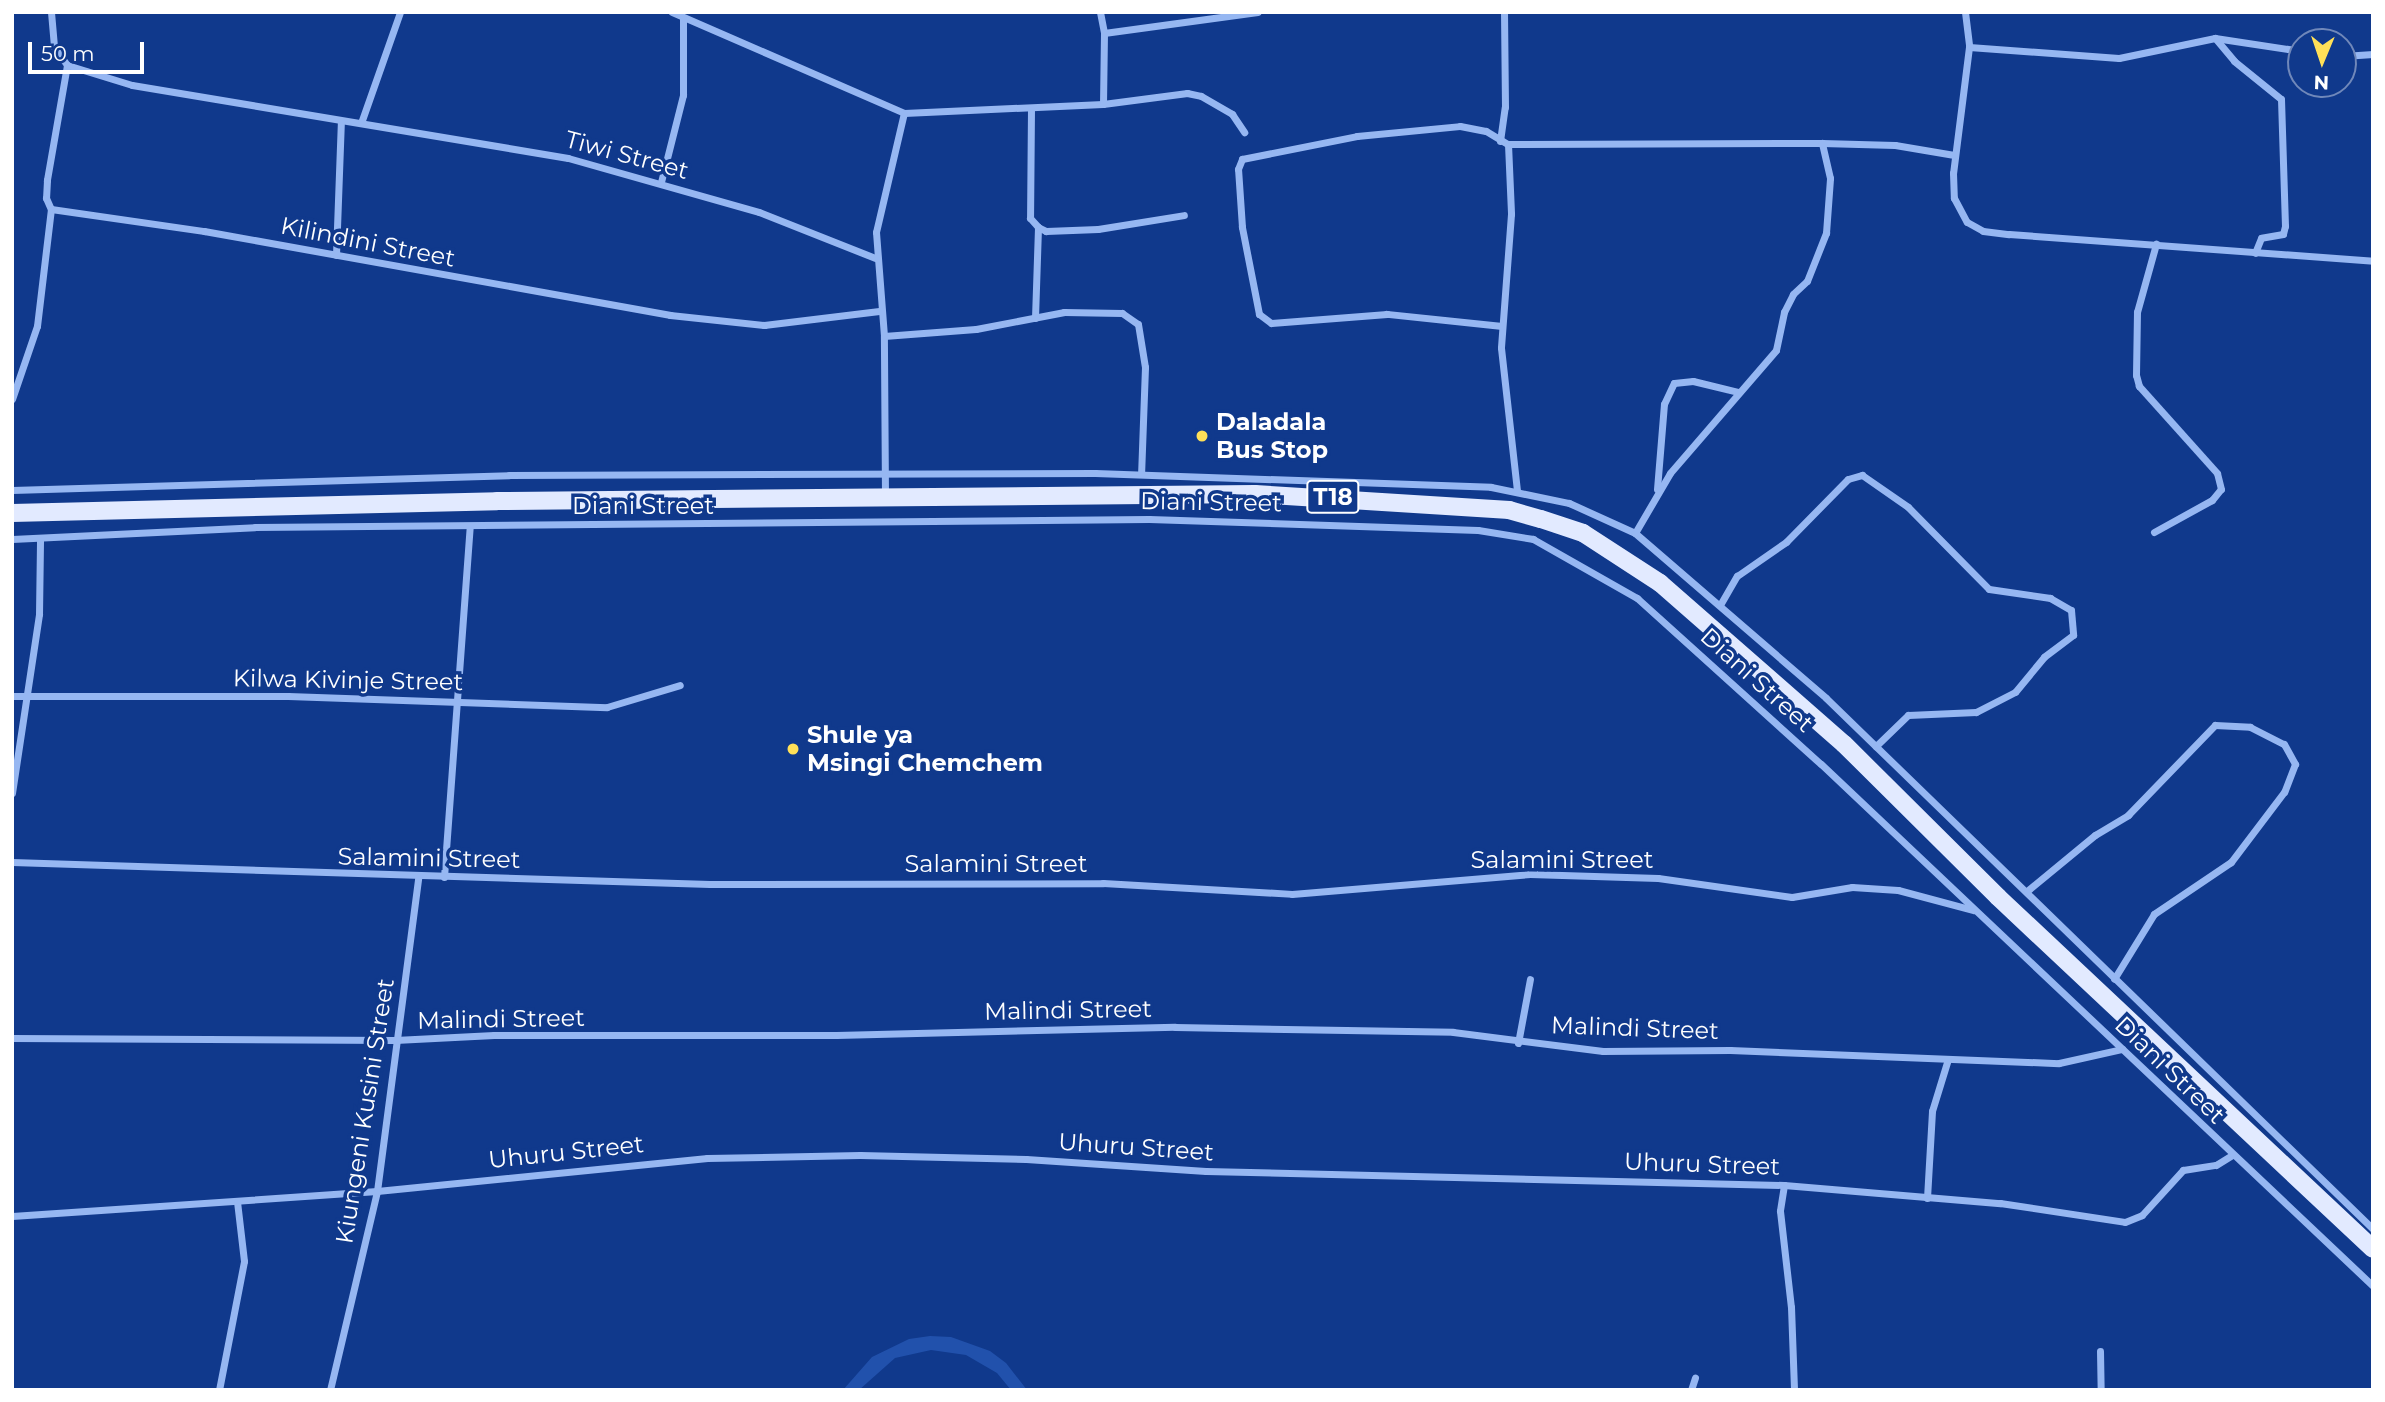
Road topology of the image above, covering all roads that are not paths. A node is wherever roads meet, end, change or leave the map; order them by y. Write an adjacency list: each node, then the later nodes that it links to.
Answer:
1 (51, 12): 13 (street)
2 (400, 12): 18 (street)
3 (672, 12): 8 (street)
4 (1100, 12): 9 (street)
5 (1258, 12): 9 (street)
6 (1504, 12): 20 (street)
7 (1965, 12): 11 (street)
8 (683, 18): 16 (street); 24 (street)
9 (1104, 33): 14 (street)
10 (2215, 38): 11 (street); 12 (street); 29 (street)
11 (1969, 47): 23 (street)
12 (2287, 49)
13 (67, 65): 17 (street, Tiwi Street); 25 (street)
14 (1103, 104): 15 (street); 19 (street)
15 (1031, 108): 16 (street); 27 (street)
16 (904, 113): 31 (street)
17 (341, 121): 18 (street, Tiwi Street); 30 (street)
18 (361, 123): 24 (street, Tiwi Street)
19 (1244, 132)
20 (1500, 141): 22 (street); 35 (street)
21 (1822, 143): 22 (street); 23 (street); 37 (street)
22 (1508, 144): 35 (street)
23 (1954, 155): 28 (street)
24 (661, 182): 31 (street, Tiwi Street)
25 (51, 209): 30 (street, Kilindini Street); 38 (street)
26 (1184, 215): 27 (street)
27 (1038, 227): 34 (street)
28 (2156, 244): 29 (street); 48 (street)
29 (2255, 253): 32 (street)
30 (336, 255): 33 (street, Kilindini Street)
31 (875, 258): 33 (street)
32 (2373, 261)
33 (879, 311): 36 (street)
34 (1035, 318): 36 (street); 40 (street)
35 (1502, 326): 41 (street)
36 (884, 336): 39 (street)
37 (1738, 392): 43 (street); 43 (street)
38 (12, 399)
39 (886, 473): 40 (street); 42 (street); 44 (street)
40 (1141, 474): 41 (street)
41 (1513, 489): 45 (street); 49 (street)
42 (12, 490)
43 (1657, 490): 49 (street)
44 (886, 497): 45 (main road, T18); 46 (main road, T18)
45 (1508, 510): 78 (main road, T18)
46 (12, 513)
47 (470, 526): 50 (street, Diani Street); 56 (street); 63 (street, Diani Street)
48 (2154, 532)
49 (1635, 533): 52 (street)
50 (40, 538): 51 (street, Diani Street); 55 (street)
51 (12, 539)
52 (1720, 605): 57 (street); 57 (street)
53 (680, 685): 56 (street, Kilwa Kivinje Street)
54 (12, 696): 55 (street, Kilwa Kivinje Street)
55 (29, 696): 56 (street, Kilwa Kivinje Street); 58 (street)
56 (459, 702): 60 (street)
57 (1877, 746): 62 (street)
58 (12, 793)
59 (12, 862): 61 (street, Salamini Street)
60 (444, 877): 61 (street, Salamini Street); 63 (street, Salamini Street)
61 (418, 878): 67 (street, Kiungeni Kusini Street)
62 (2027, 891): 65 (street); 65 (street)
63 (1974, 910): 69 (street, Diani Street)
64 (1530, 979): 68 (street)
65 (2114, 979): 77 (street)
66 (12, 1038): 67 (street, Malindi Street)
67 (395, 1040): 68 (street, Malindi Street); 73 (street, Kiungeni Kusini Street)
68 (1518, 1043): 70 (street, Malindi Street)
69 (2122, 1049): 70 (street, Malindi Street); 71 (street, Diani Street)
70 (1948, 1059): 74 (street)
71 (2232, 1155): 74 (street, Uhuru Street); 79 (street, Diani Street)
72 (1784, 1185): 73 (street, Uhuru Street); 74 (street, Uhuru Street); 85 (street)
73 (377, 1192): 75 (street, Uhuru Street); 83 (street, Kiungeni Kusini Street)
74 (1927, 1198)
75 (237, 1201): 76 (street, Uhuru Street); 82 (street)
76 (12, 1216)
77 (2373, 1229)
78 (2373, 1249)
79 (2373, 1286)
80 (2100, 1351): 86 (street)
81 (1695, 1378): 84 (street)
82 (219, 1390)
83 (330, 1390)
84 (1690, 1390)
85 (1794, 1390)
86 (2101, 1390)

